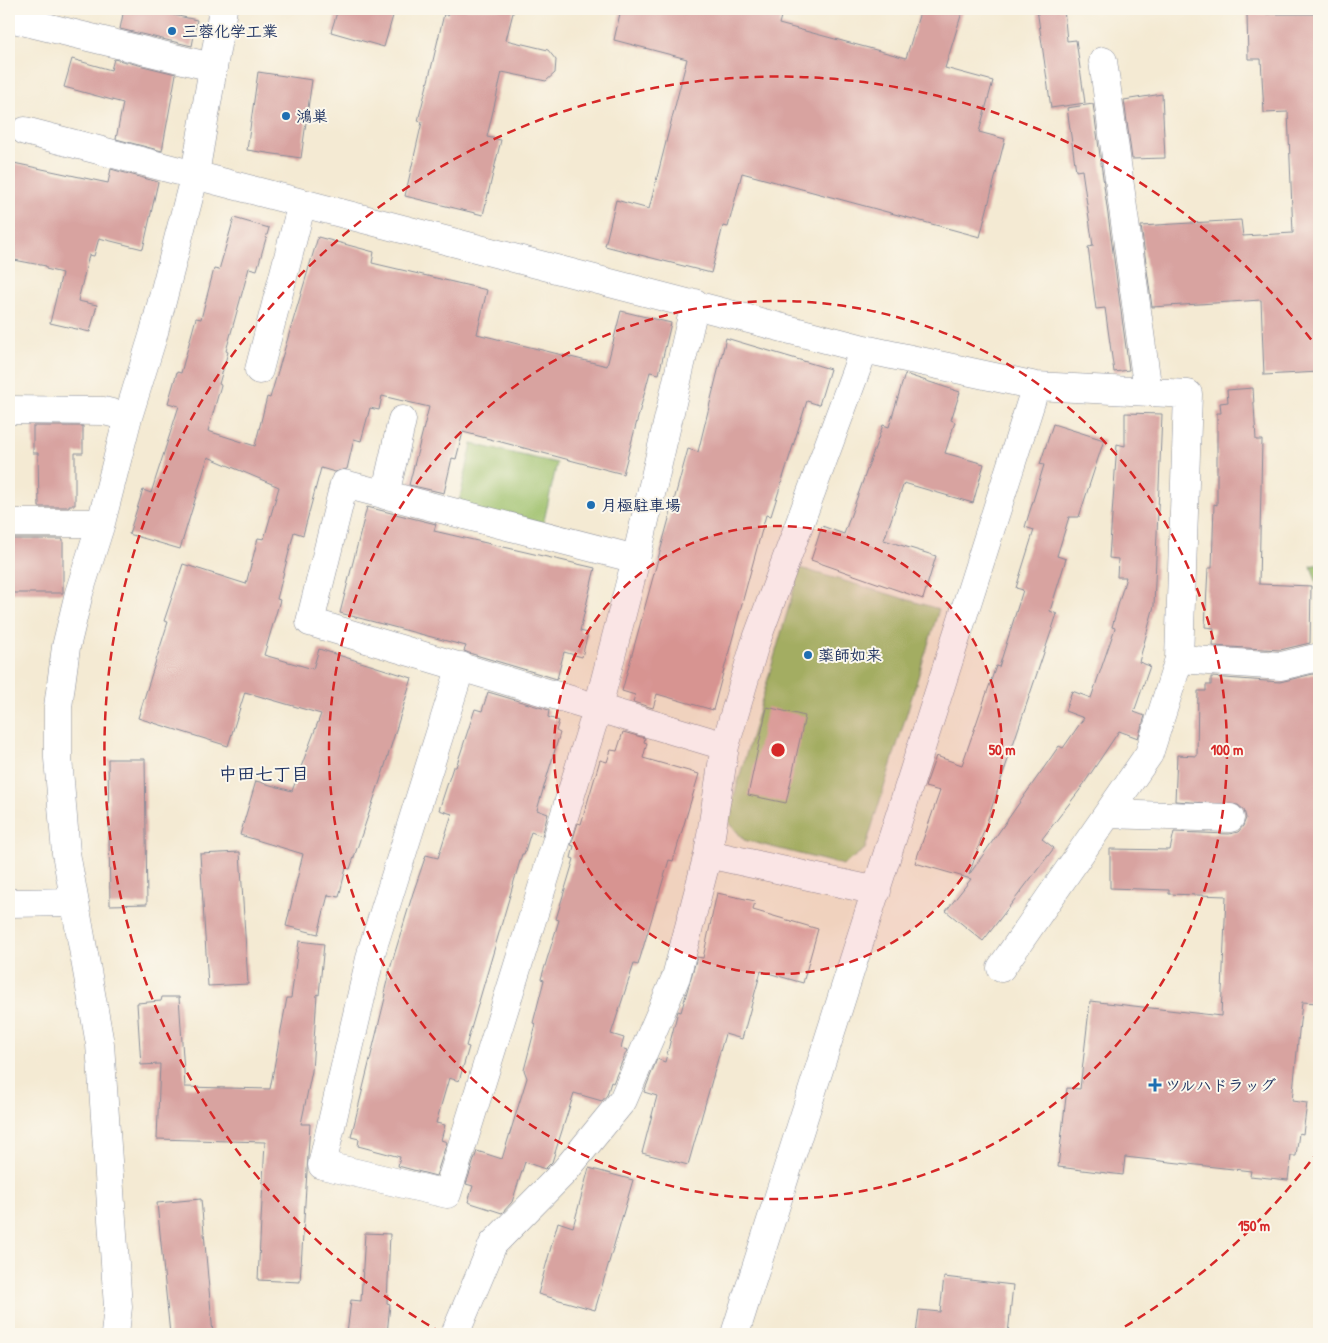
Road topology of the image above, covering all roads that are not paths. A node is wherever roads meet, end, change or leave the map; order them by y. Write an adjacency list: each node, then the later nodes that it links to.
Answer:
1 (223, 9): 4 (street)
2 (12, 16): 4 (street)
3 (1103, 61): 12 (street)
4 (212, 67): 6 (street)
5 (25, 131): 6 (street)
6 (195, 174): 7 (street); 14 (street)
7 (302, 203): 8 (street); 10 (street)
8 (695, 303): 9 (street); 19 (street)
9 (864, 349): 11 (street); 24 (street)
10 (259, 370)
11 (1036, 386): 12 (street); 28 (street)
12 (1148, 392): 21 (street)
13 (9, 410): 14 (street)
14 (128, 417): 18 (street)
15 (402, 420): 16 (street)
16 (385, 495): 19 (street); 22 (street)
17 (9, 523): 18 (street)
18 (101, 523): 29 (street)
19 (636, 559): 23 (street)
20 (1319, 657): 21 (street)
21 (1179, 659): 25 (street)
22 (461, 666): 23 (street); 23 (street)
23 (598, 707): 24 (street)
24 (724, 746): 27 (street)
25 (1108, 814): 26 (street); 31 (street)
26 (1230, 818)
27 (708, 854): 28 (street); 33 (street)
28 (876, 891): 34 (street)
29 (74, 902): 30 (street); 32 (street)
30 (9, 903)
31 (1002, 968)
32 (115, 1334)
33 (454, 1334)
34 (734, 1334)

